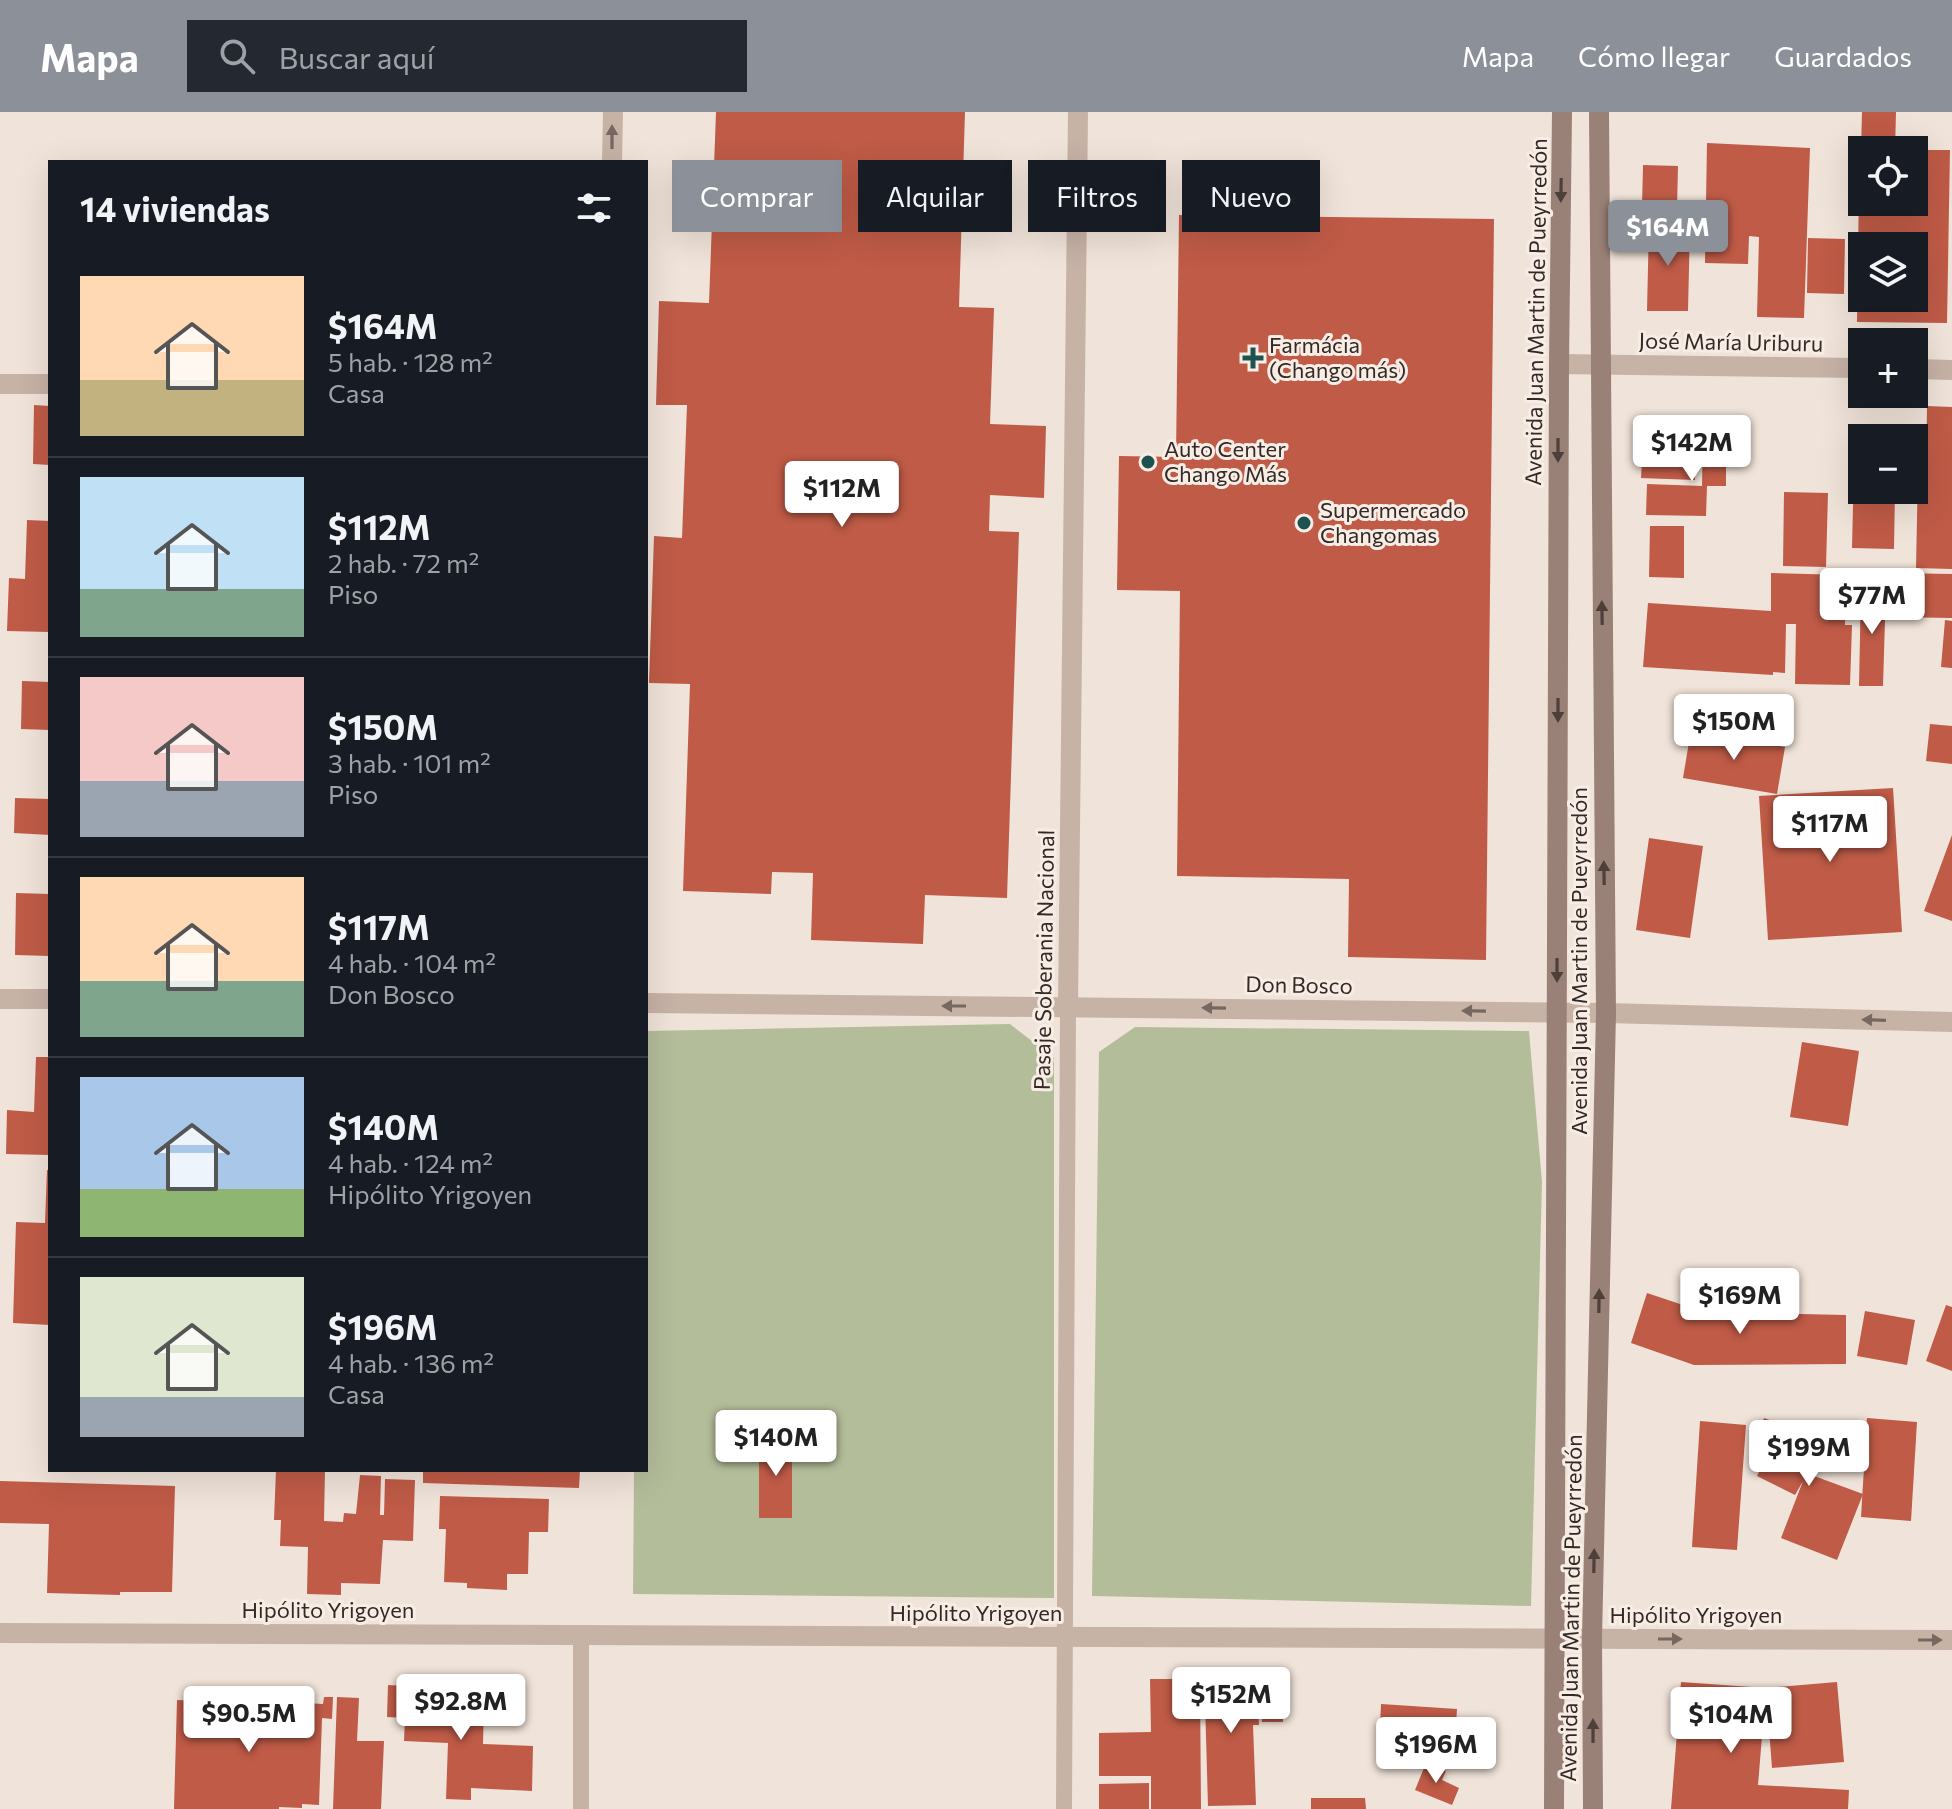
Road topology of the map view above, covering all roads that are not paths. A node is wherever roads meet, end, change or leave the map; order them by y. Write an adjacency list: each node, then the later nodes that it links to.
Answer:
1 (613, 112): 5 (street, one-way to 1)
2 (1078, 112): 16 (street, Pasaje Soberania Nacional)
3 (1562, 112): 6 (main road, Avenida Juan Martin de Pueyrredón, one-way to 6)
4 (1599, 112): 7 (main road, Avenida Juan Martin de Pueyrredón)
5 (612, 160)
6 (1559, 364): 7 (street, José María Uriburu); 17 (main road, Avenida Juan Martin de Pueyrredón, one-way to 17)
7 (1600, 364): 8 (street, José María Uriburu); 18 (main road, Avenida Juan Martin de Pueyrredón, one-way to 7)
8 (1848, 368)
9 (1928, 369): 10 (street)
10 (1952, 370)
11 (0, 384): 12 (street)
12 (48, 384)
13 (0, 999): 14 (street)
14 (48, 999)
15 (648, 1003): 16 (street, Don Bosco, one-way to 15)
16 (1068, 1007): 17 (street, Don Bosco, one-way to 16); 22 (lane, Pasaje Soberania Nacional)
17 (1556, 1013): 18 (street, Don Bosco); 24 (main road, Avenida Juan Martin de Pueyrredón)
18 (1606, 1013): 19 (street, Don Bosco, one-way to 18); 23 (main road, Avenida Juan Martin de Pueyrredón, one-way to 18)
19 (1952, 1022)
20 (0, 1633): 21 (street, Hipólito Yrigoyen)
21 (581, 1635): 22 (street, Hipólito Yrigoyen); 26 (lane)
22 (1064, 1638): 24 (street, Hipólito Yrigoyen); 27 (lane, Pasaje Soberania Nacional)
23 (1592, 1639): 24 (street, Hipólito Yrigoyen); 25 (street, Hipólito Yrigoyen, one-way to 25); 29 (main road, Avenida Juan Martin de Pueyrredón, one-way to 23)
24 (1555, 1640): 28 (main road, Avenida Juan Martin de Pueyrredón)
25 (1952, 1640)
26 (581, 1809)
27 (1064, 1809)
28 (1554, 1809)
29 (1593, 1809)

